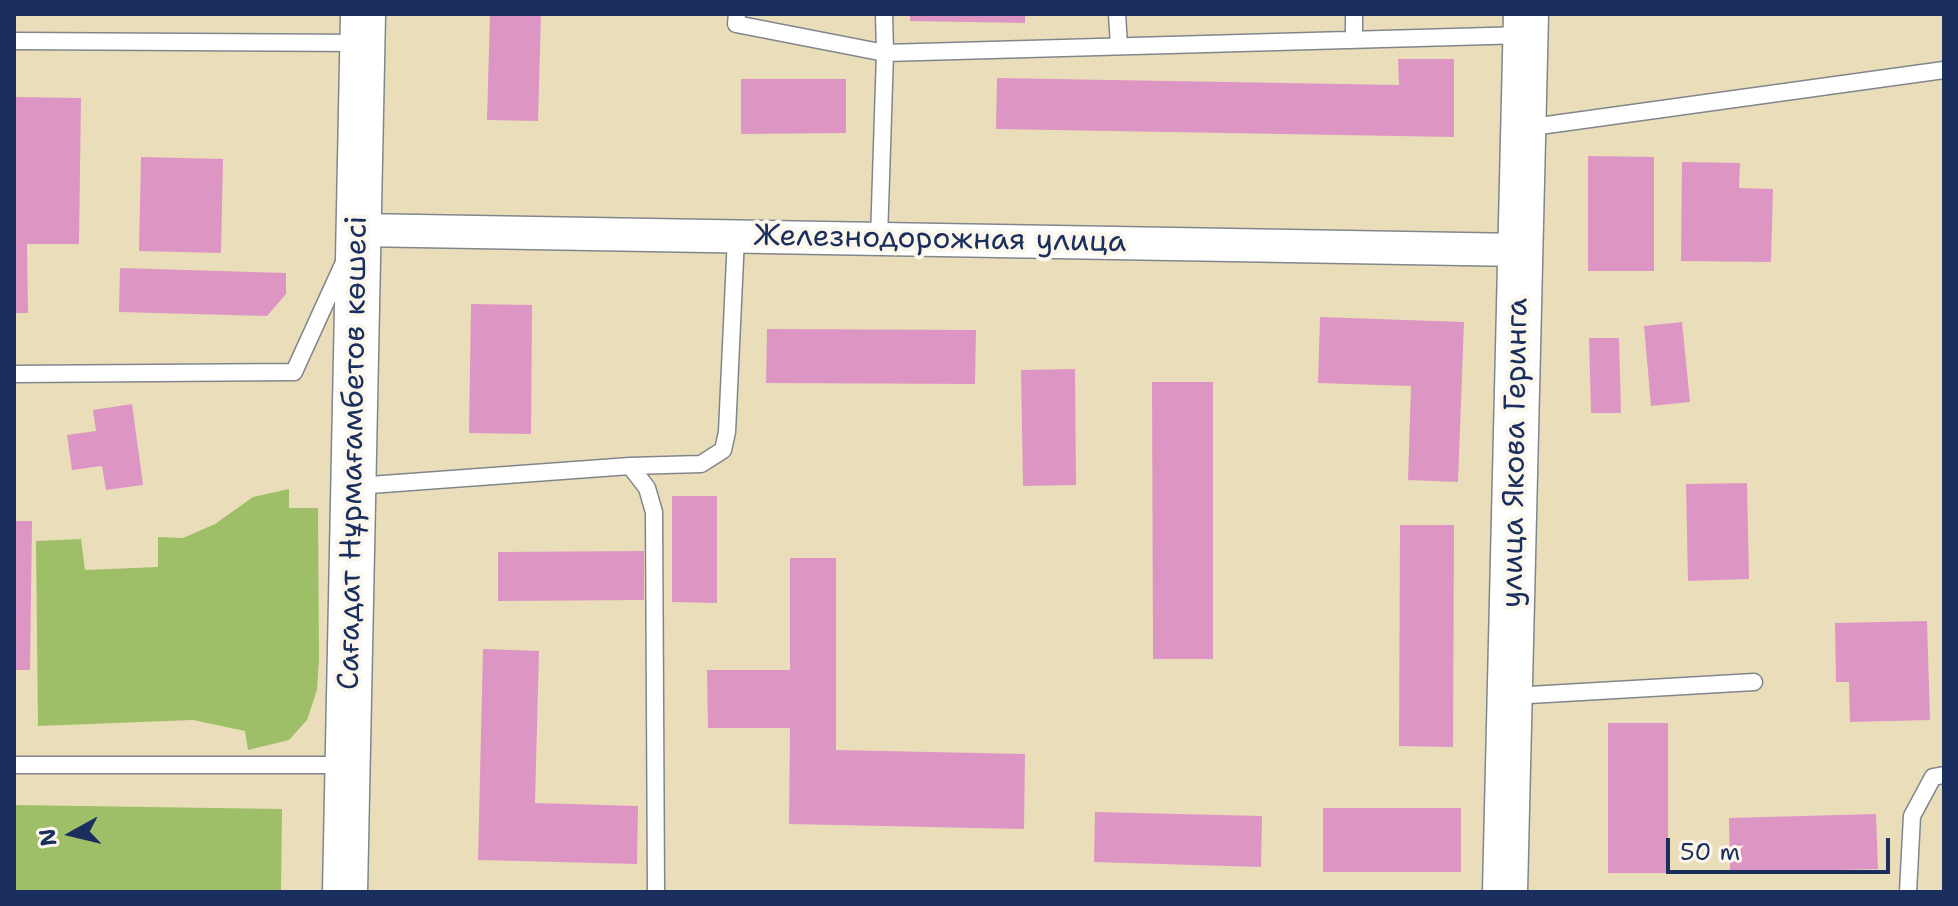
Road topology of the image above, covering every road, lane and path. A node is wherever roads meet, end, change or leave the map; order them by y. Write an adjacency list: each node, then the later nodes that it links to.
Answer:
1 (737, 14): 10 (lane)
2 (884, 14): 10 (lane)
3 (1117, 14): 9 (lane)
4 (1354, 14): 7 (lane)
5 (1526, 24): 7 (lane); 12 (street, улица Якова Геринга)
6 (363, 28): 8 (lane); 13 (street, Сағадат Нұрмағамбетов көшесі)
7 (1354, 40): 9 (lane)
8 (14, 41)
9 (1119, 46): 10 (lane)
10 (885, 53): 15 (lane)
11 (1944, 70): 12 (lane)
12 (1524, 128): 16 (street, улица Якова Геринга)
13 (359, 230): 14 (street, Железнодорожная улица); 17 (lane); 19 (street, Сағадат Нұрмағамбетов көшесі)
14 (736, 237): 15 (street, Железнодорожная улица); 18 (lane)
15 (879, 239): 16 (street, Железнодорожная улица)
16 (1521, 250): 21 (street, улица Якова Геринга)
17 (14, 374)
18 (630, 466): 19 (lane); 26 (lane)
19 (354, 486): 23 (street, Сағадат Нұрмағамбетов көшесі)
20 (1754, 682): 21 (lane)
21 (1510, 696): 27 (street, улица Якова Геринга)
22 (14, 765): 23 (lane)
23 (348, 765): 25 (street, Сағадат Нұрмағамбетов көшесі)
24 (1944, 775): 28 (lane)
25 (345, 892)
26 (656, 892)
27 (1505, 892)
28 (1908, 892)

